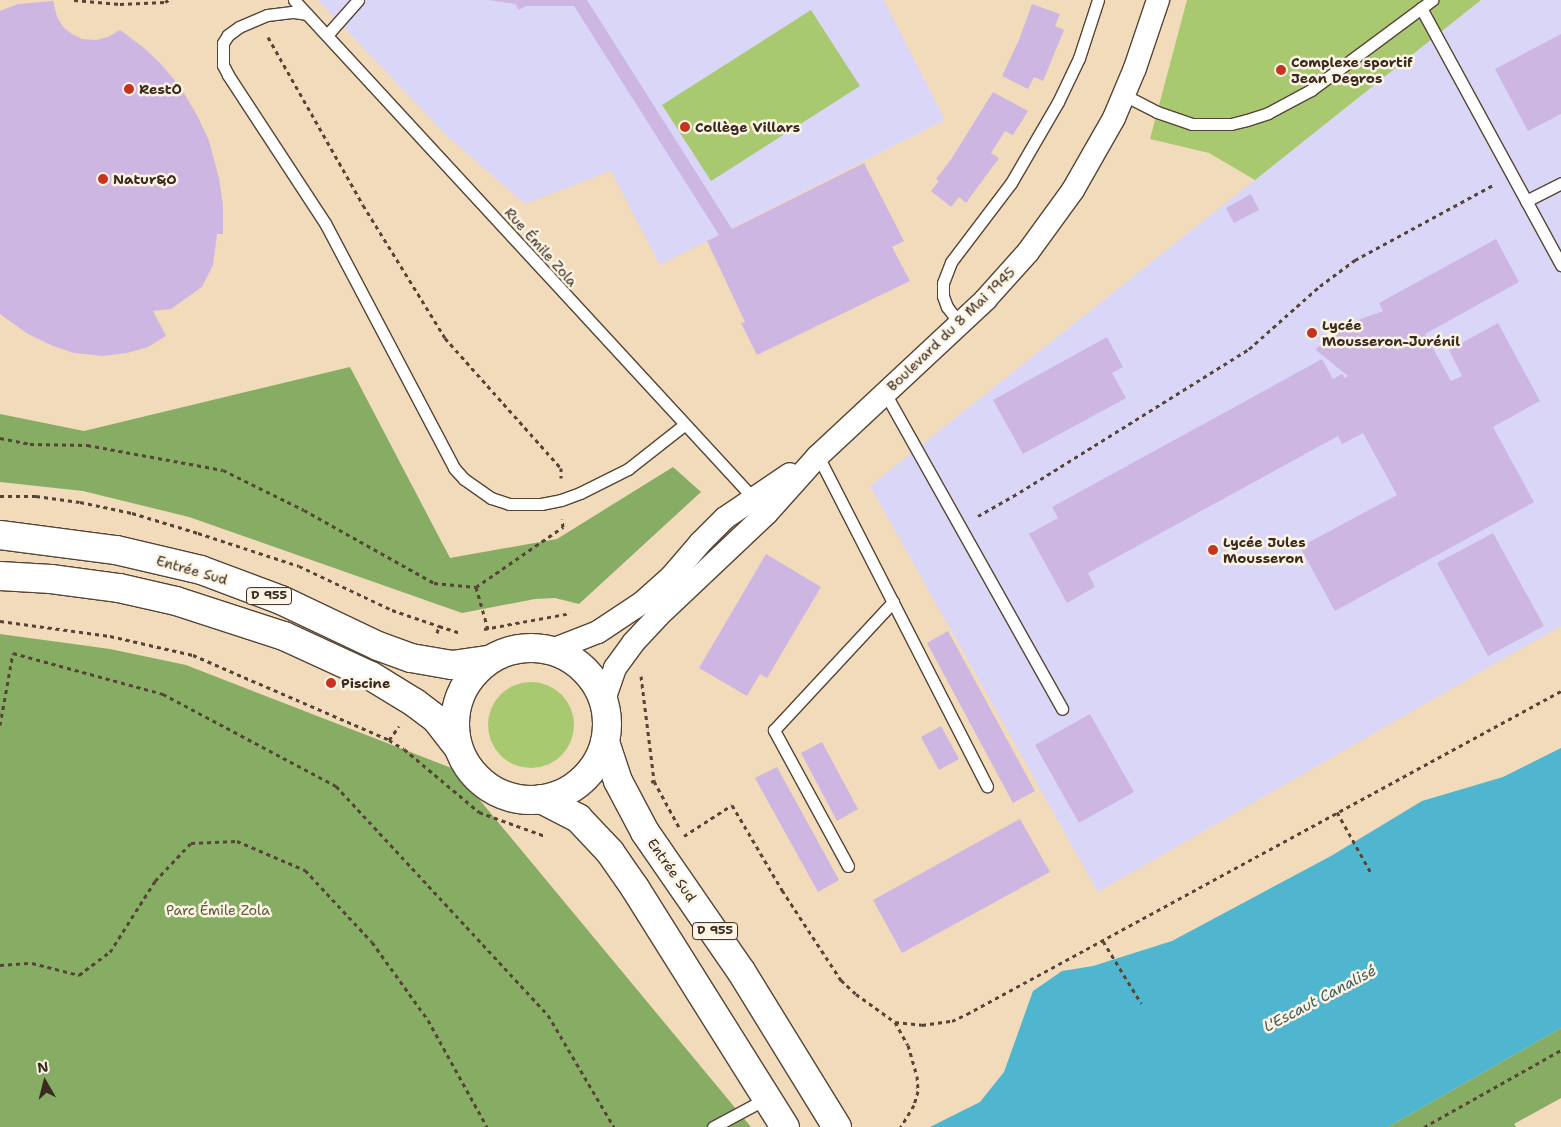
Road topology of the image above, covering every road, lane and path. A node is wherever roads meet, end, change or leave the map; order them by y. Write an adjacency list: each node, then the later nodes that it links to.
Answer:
1 (74, 0): 2 (path)
2 (169, 0)
3 (294, 0): 9 (lane, Rue Émile Zola)
4 (358, 0): 11 (lane)
5 (1098, 0): 17 (lane)
6 (1158, 0): 12 (street, Boulevard du 8 Mai 1945)
7 (1432, 0): 8 (lane)
8 (1421, 8): 12 (lane); 13 (lane)
9 (308, 14): 10 (lane); 11 (lane, Rue Émile Zola)
10 (258, 19): 22 (path); 22 (lane)
11 (327, 35): 19 (lane, Rue Émile Zola)
12 (1124, 95): 17 (street, Boulevard du 8 Mai 1945)
13 (1512, 176): 15 (lane); 24 (path)
14 (1561, 183): 15 (lane)
15 (1526, 202): 16 (lane)
16 (1561, 265)
17 (960, 324): 18 (street, Boulevard du 8 Mai 1945)
18 (885, 393): 21 (street, Boulevard du 8 Mai 1945); 24 (lane)
19 (684, 425): 22 (lane); 23 (lane, Rue Émile Zola)
20 (0, 438): 27 (path)
21 (818, 456): 23 (street, Boulevard du 8 Mai 1945); 28 (lane)
22 (561, 500): 27 (path)
23 (760, 506): 35 (street, Boulevard du 8 Mai 1945); 39 (street, Boulevard du 8 Mai 1945)
24 (960, 526): 40 (lane)
25 (0, 535): 36 (main road, Entrée Sud / D 955)
26 (0, 576): 43 (main road, D 955)
27 (476, 587): 31 (path)
28 (893, 602): 46 (lane); 50 (lane)
29 (575, 612): 31 (path)
30 (0, 621): 49 (path)
31 (488, 629): 32 (path)
32 (481, 630)
33 (466, 632): 34 (path)
34 (436, 635)
35 (552, 650): 36 (main road); 39 (main road)
36 (489, 660): 43 (main road)
37 (641, 671): 44 (path)
38 (1561, 691): 48 (path)
39 (604, 700): 42 (main road)
40 (1062, 709)
41 (0, 725): 60 (path)
42 (606, 742): 47 (main road); 58 (main road, Entrée Sud / D 955)
43 (458, 746): 47 (main road)
44 (654, 781): 45 (path); 55 (path)
45 (648, 783)
46 (987, 786)
47 (541, 799): 57 (main road, D 955)
48 (1337, 812): 51 (path); 52 (path)
49 (549, 837)
50 (848, 866)
51 (1370, 871)
52 (1103, 941): 54 (path); 55 (path)
53 (0, 965): 59 (path)
54 (1141, 1003)
55 (895, 1022): 63 (path)
56 (1561, 1050): 64 (path)
57 (766, 1098): 61 (lane); 62 (main road, D 955)
58 (834, 1122)
59 (487, 1127)
60 (614, 1127)
61 (713, 1127)
62 (785, 1127)
63 (901, 1127)
64 (1424, 1127)

